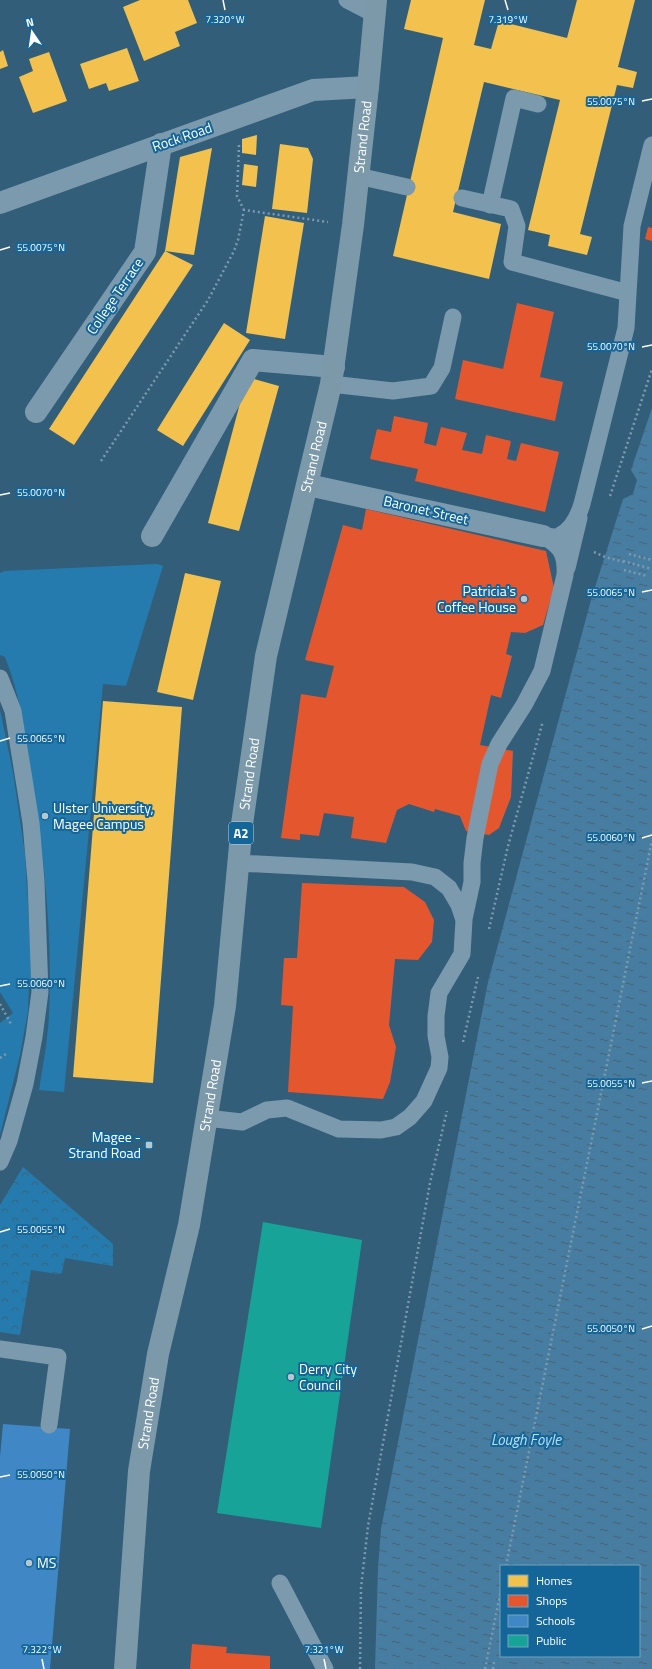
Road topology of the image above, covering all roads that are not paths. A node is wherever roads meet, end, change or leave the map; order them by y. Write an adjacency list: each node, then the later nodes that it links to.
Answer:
1 (347, 0): 2 (lane)
2 (375, 7): 3 (highway, Strand Road / A2)
3 (368, 87): 5 (street, Rock Road); 7 (highway, Strand Road / A2)
4 (538, 104): 11 (lane)
5 (161, 144): 10 (street, Rock Road); 15 (street, College Terrace)
6 (652, 145): 12 (lane)
7 (358, 176): 8 (lane); 14 (highway, Strand Road / A2)
8 (407, 187)
9 (462, 198): 11 (lane)
10 (0, 203)
11 (490, 205): 12 (lane)
12 (628, 294): 17 (lane)
13 (453, 317): 14 (lane)
14 (332, 375): 16 (highway, Strand Road / A2); 18 (street)
15 (36, 412)
16 (308, 485): 19 (street, Baronet Street); 22 (highway, Strand Road / A2)
17 (582, 504): 19 (lane); 20 (lane)
18 (152, 536)
19 (543, 536): 20 (lane)
20 (565, 575): 23 (lane)
21 (0, 678): 25 (lane)
22 (238, 863): 23 (lane); 24 (highway, Strand Road / A2)
23 (464, 920): 24 (lane)
24 (206, 1118): 29 (highway, Strand Road / A2)
25 (0, 1162)
26 (0, 1348): 27 (lane)
27 (49, 1425)
28 (280, 1583): 30 (lane)
29 (125, 1669)
30 (325, 1669)

